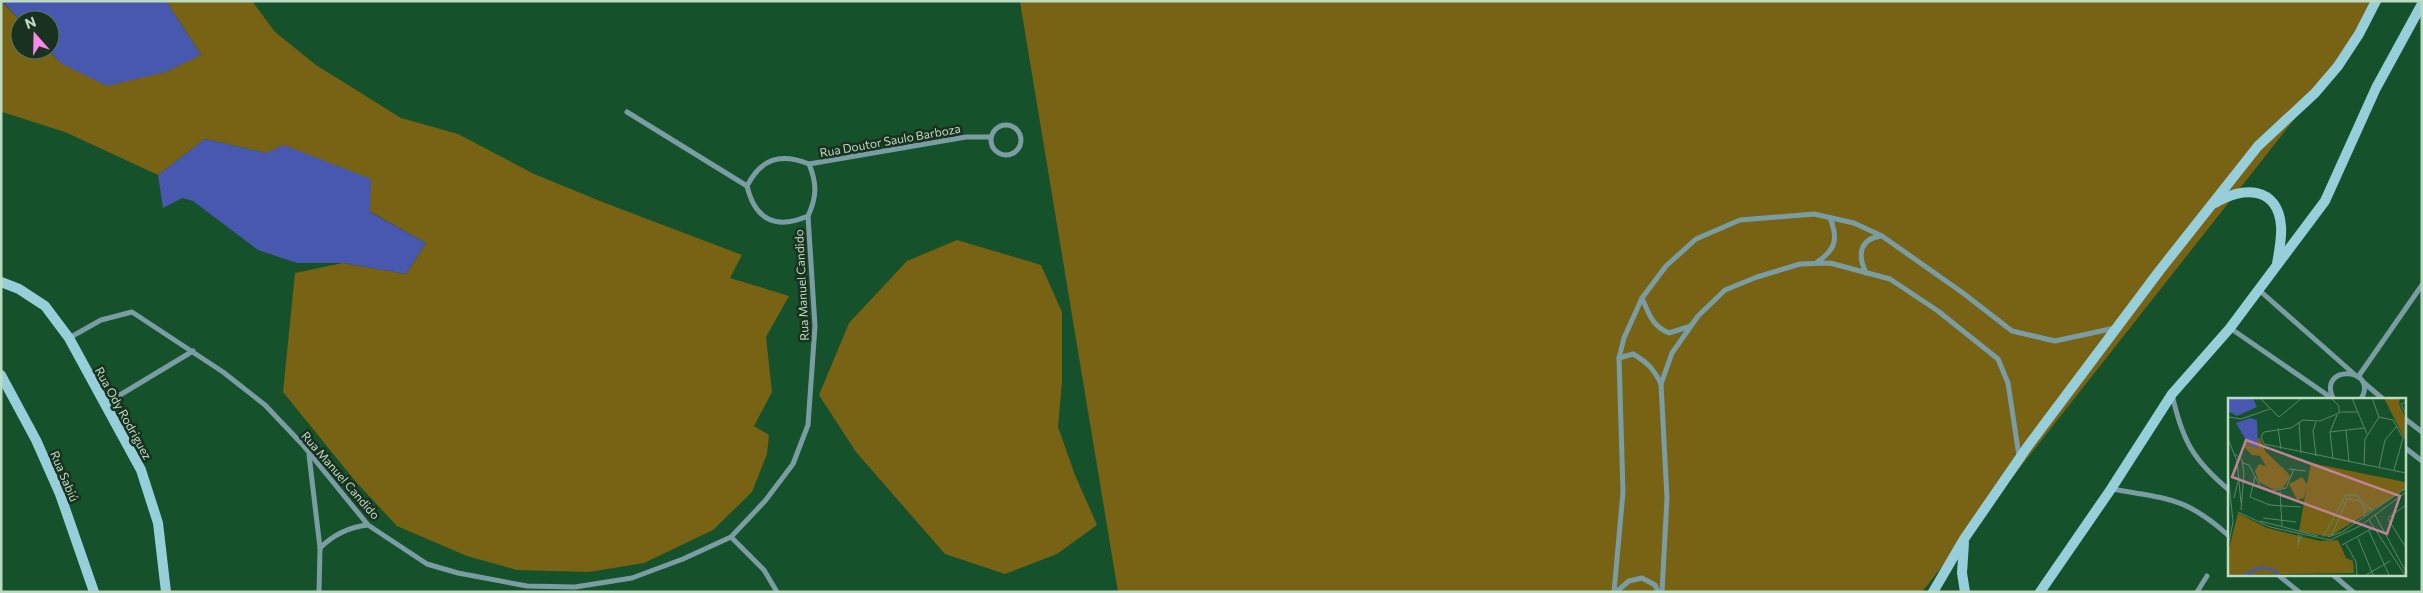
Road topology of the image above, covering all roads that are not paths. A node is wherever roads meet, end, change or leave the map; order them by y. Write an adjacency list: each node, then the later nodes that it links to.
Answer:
1 (2376, 1): 7 (main road)
2 (2422, 4): 12 (main road)
3 (627, 112): 6 (street)
4 (991, 137): 4 (street); 5 (street, Rua Doutor Saulo Barboza)
5 (809, 164): 6 (street, Rua Doutor Saulo Barboza); 8 (street, Rua Manuel Candido)
6 (746, 186): 8 (street)
7 (2209, 207): 12 (main road); 19 (main road)
8 (808, 216): 43 (street, Rua Manuel Candido)
9 (1830, 218): 10 (street); 11 (street); 17 (street)
10 (1882, 236): 13 (street); 19 (street)
11 (1816, 264): 13 (street); 18 (street)
12 (2277, 265): 16 (main road)
13 (1866, 273): 37 (street)
14 (1, 282): 21 (main road, Rua Ody Rodriguez)
15 (2422, 285): 25 (street)
16 (2259, 290): 20 (main road); 25 (street)
17 (1642, 298): 18 (street); 23 (street)
18 (1691, 326): 26 (street)
19 (2118, 327): 37 (main road)
20 (2230, 328): 27 (main road); 28 (street)
21 (68, 338): 22 (street, Rua Manuel Candido); 32 (main road, Rua Ody Rodriguez)
22 (192, 351): 32 (street); 36 (street, Rua Manuel Candido)
23 (1619, 358): 26 (street); 53 (street)
24 (1, 375): 49 (main road, Rua Sabiú)
25 (2358, 377): 29 (street); 30 (street); 31 (street)
26 (1661, 384): 55 (street)
27 (2172, 394): 39 (main road); 40 (street)
28 (2333, 398)
29 (2334, 398)
30 (2361, 398)
31 (2382, 398)
32 (105, 404): 50 (main road, Rua Ody Rodriguez)
33 (2406, 420): 34 (street)
34 (2422, 432)
35 (2406, 449): 38 (street)
36 (309, 455): 41 (street, Rua Manuel Candido); 45 (street)
37 (2019, 459): 44 (main road)
38 (2422, 461)
39 (2111, 489): 42 (street); 58 (main road)
40 (2228, 489)
41 (368, 525): 43 (street, Rua Manuel Candido); 45 (street)
42 (2228, 535)
43 (731, 537): 52 (street)
44 (1964, 540): 56 (main road); 57 (main road)
45 (320, 548): 51 (street)
46 (2207, 576): 59 (street)
47 (2279, 576): 60 (street)
48 (2334, 576): 61 (street)
49 (94, 592)
50 (166, 592)
51 (318, 592)
52 (776, 592)
53 (1615, 592): 54 (street)
54 (1658, 592)
55 (1662, 592)
56 (1933, 592)
57 (1965, 592)
58 (2040, 592)
59 (2197, 592)
60 (2299, 592)
61 (2354, 592)

